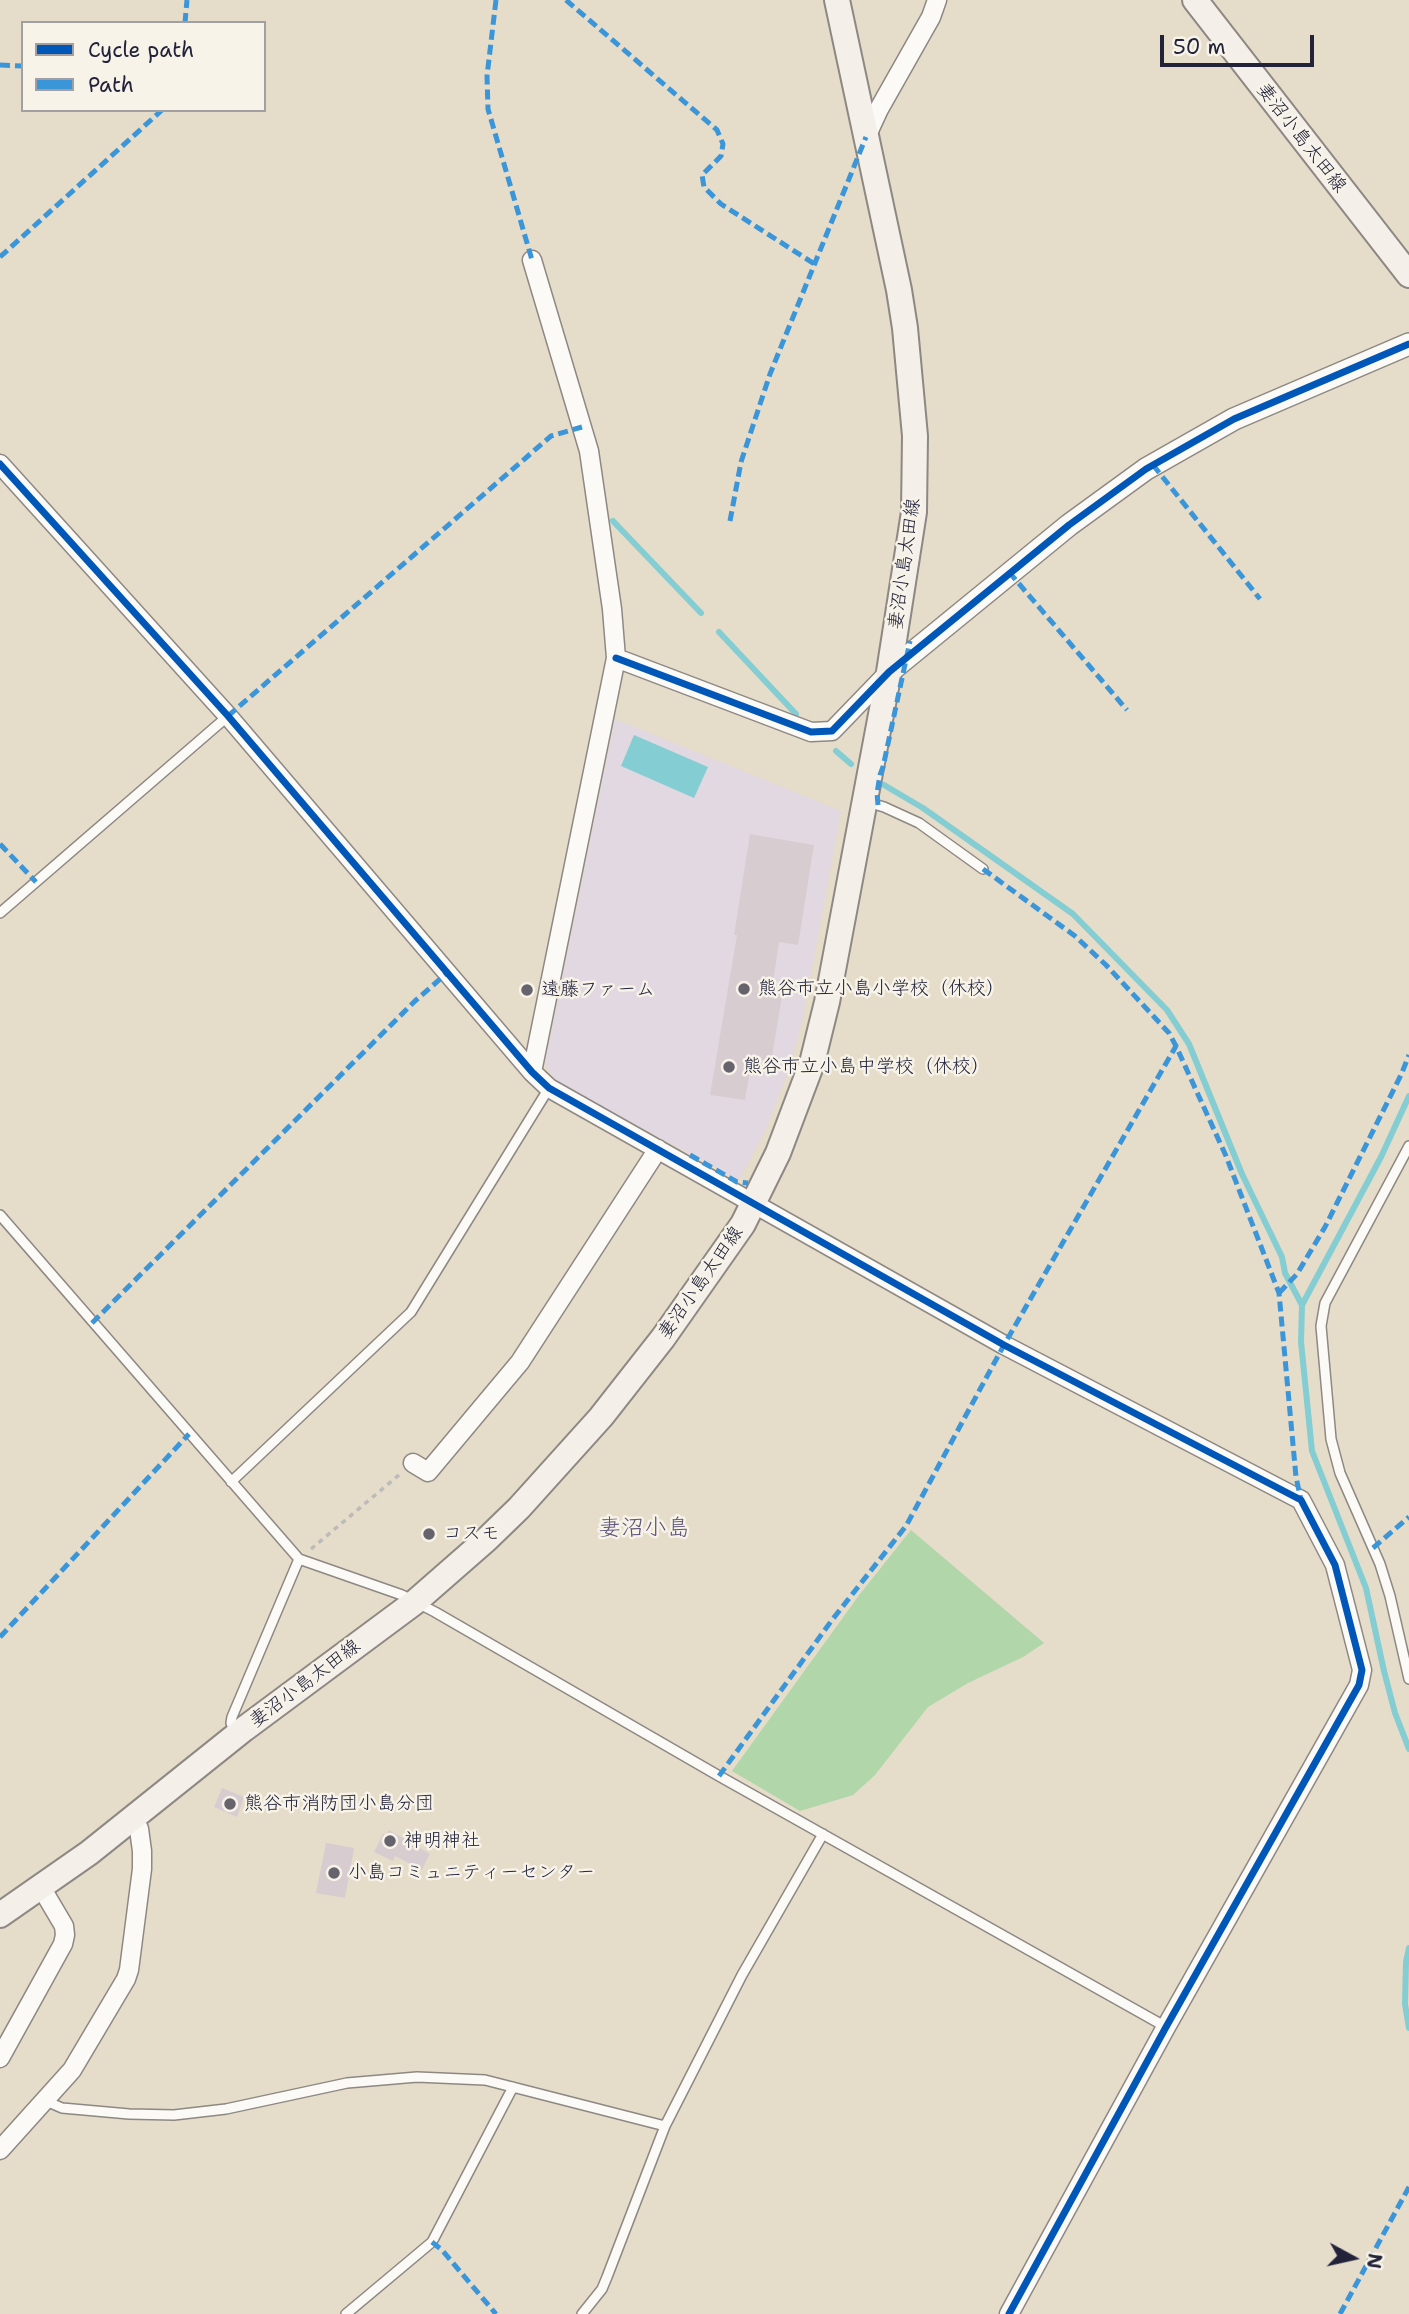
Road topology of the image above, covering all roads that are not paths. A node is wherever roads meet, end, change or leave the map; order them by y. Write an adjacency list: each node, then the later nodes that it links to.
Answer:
1 (837, 0): 4 (main road, 妻沼小島太田線)
2 (937, 0): 4 (street)
3 (1195, 0): 6 (main road, 妻沼小島太田線)
4 (866, 137): 10 (main road, 妻沼小島太田線)
5 (532, 260): 9 (street)
6 (1409, 275)
7 (1409, 344): 10 (street)
8 (0, 464): 11 (street)
9 (616, 658): 10 (street); 15 (street)
10 (889, 672): 12 (main road, 妻沼小島太田線)
11 (228, 716): 14 (lane); 15 (street)
12 (865, 802): 13 (lane); 19 (main road, 妻沼小島太田線)
13 (983, 869)
14 (0, 913)
15 (532, 1072): 16 (street)
16 (550, 1088): 18 (street); 22 (lane)
17 (1409, 1146): 25 (lane)
18 (658, 1149): 19 (street); 21 (street)
19 (755, 1203): 24 (main road, 妻沼小島太田線); 31 (street)
20 (0, 1215): 22 (lane)
21 (412, 1463)
22 (231, 1482): 23 (lane)
23 (299, 1559): 24 (lane); 26 (lane)
24 (415, 1602): 26 (main road, 妻沼小島太田線); 28 (lane)
25 (1409, 1679)
26 (236, 1736): 27 (main road, 妻沼小島太田線)
27 (133, 1817): 29 (main road, 妻沼小島太田線); 34 (street)
28 (823, 1834): 31 (lane); 35 (lane)
29 (41, 1887): 30 (main road, 妻沼小島太田線); 32 (street)
30 (0, 1915)
31 (1166, 2026): 39 (street)
32 (0, 2058)
33 (513, 2087): 34 (lane); 35 (lane); 37 (lane)
34 (46, 2101): 36 (street)
35 (665, 2126): 38 (lane)
36 (0, 2150)
37 (346, 2314)
38 (582, 2314)
39 (1009, 2314)

